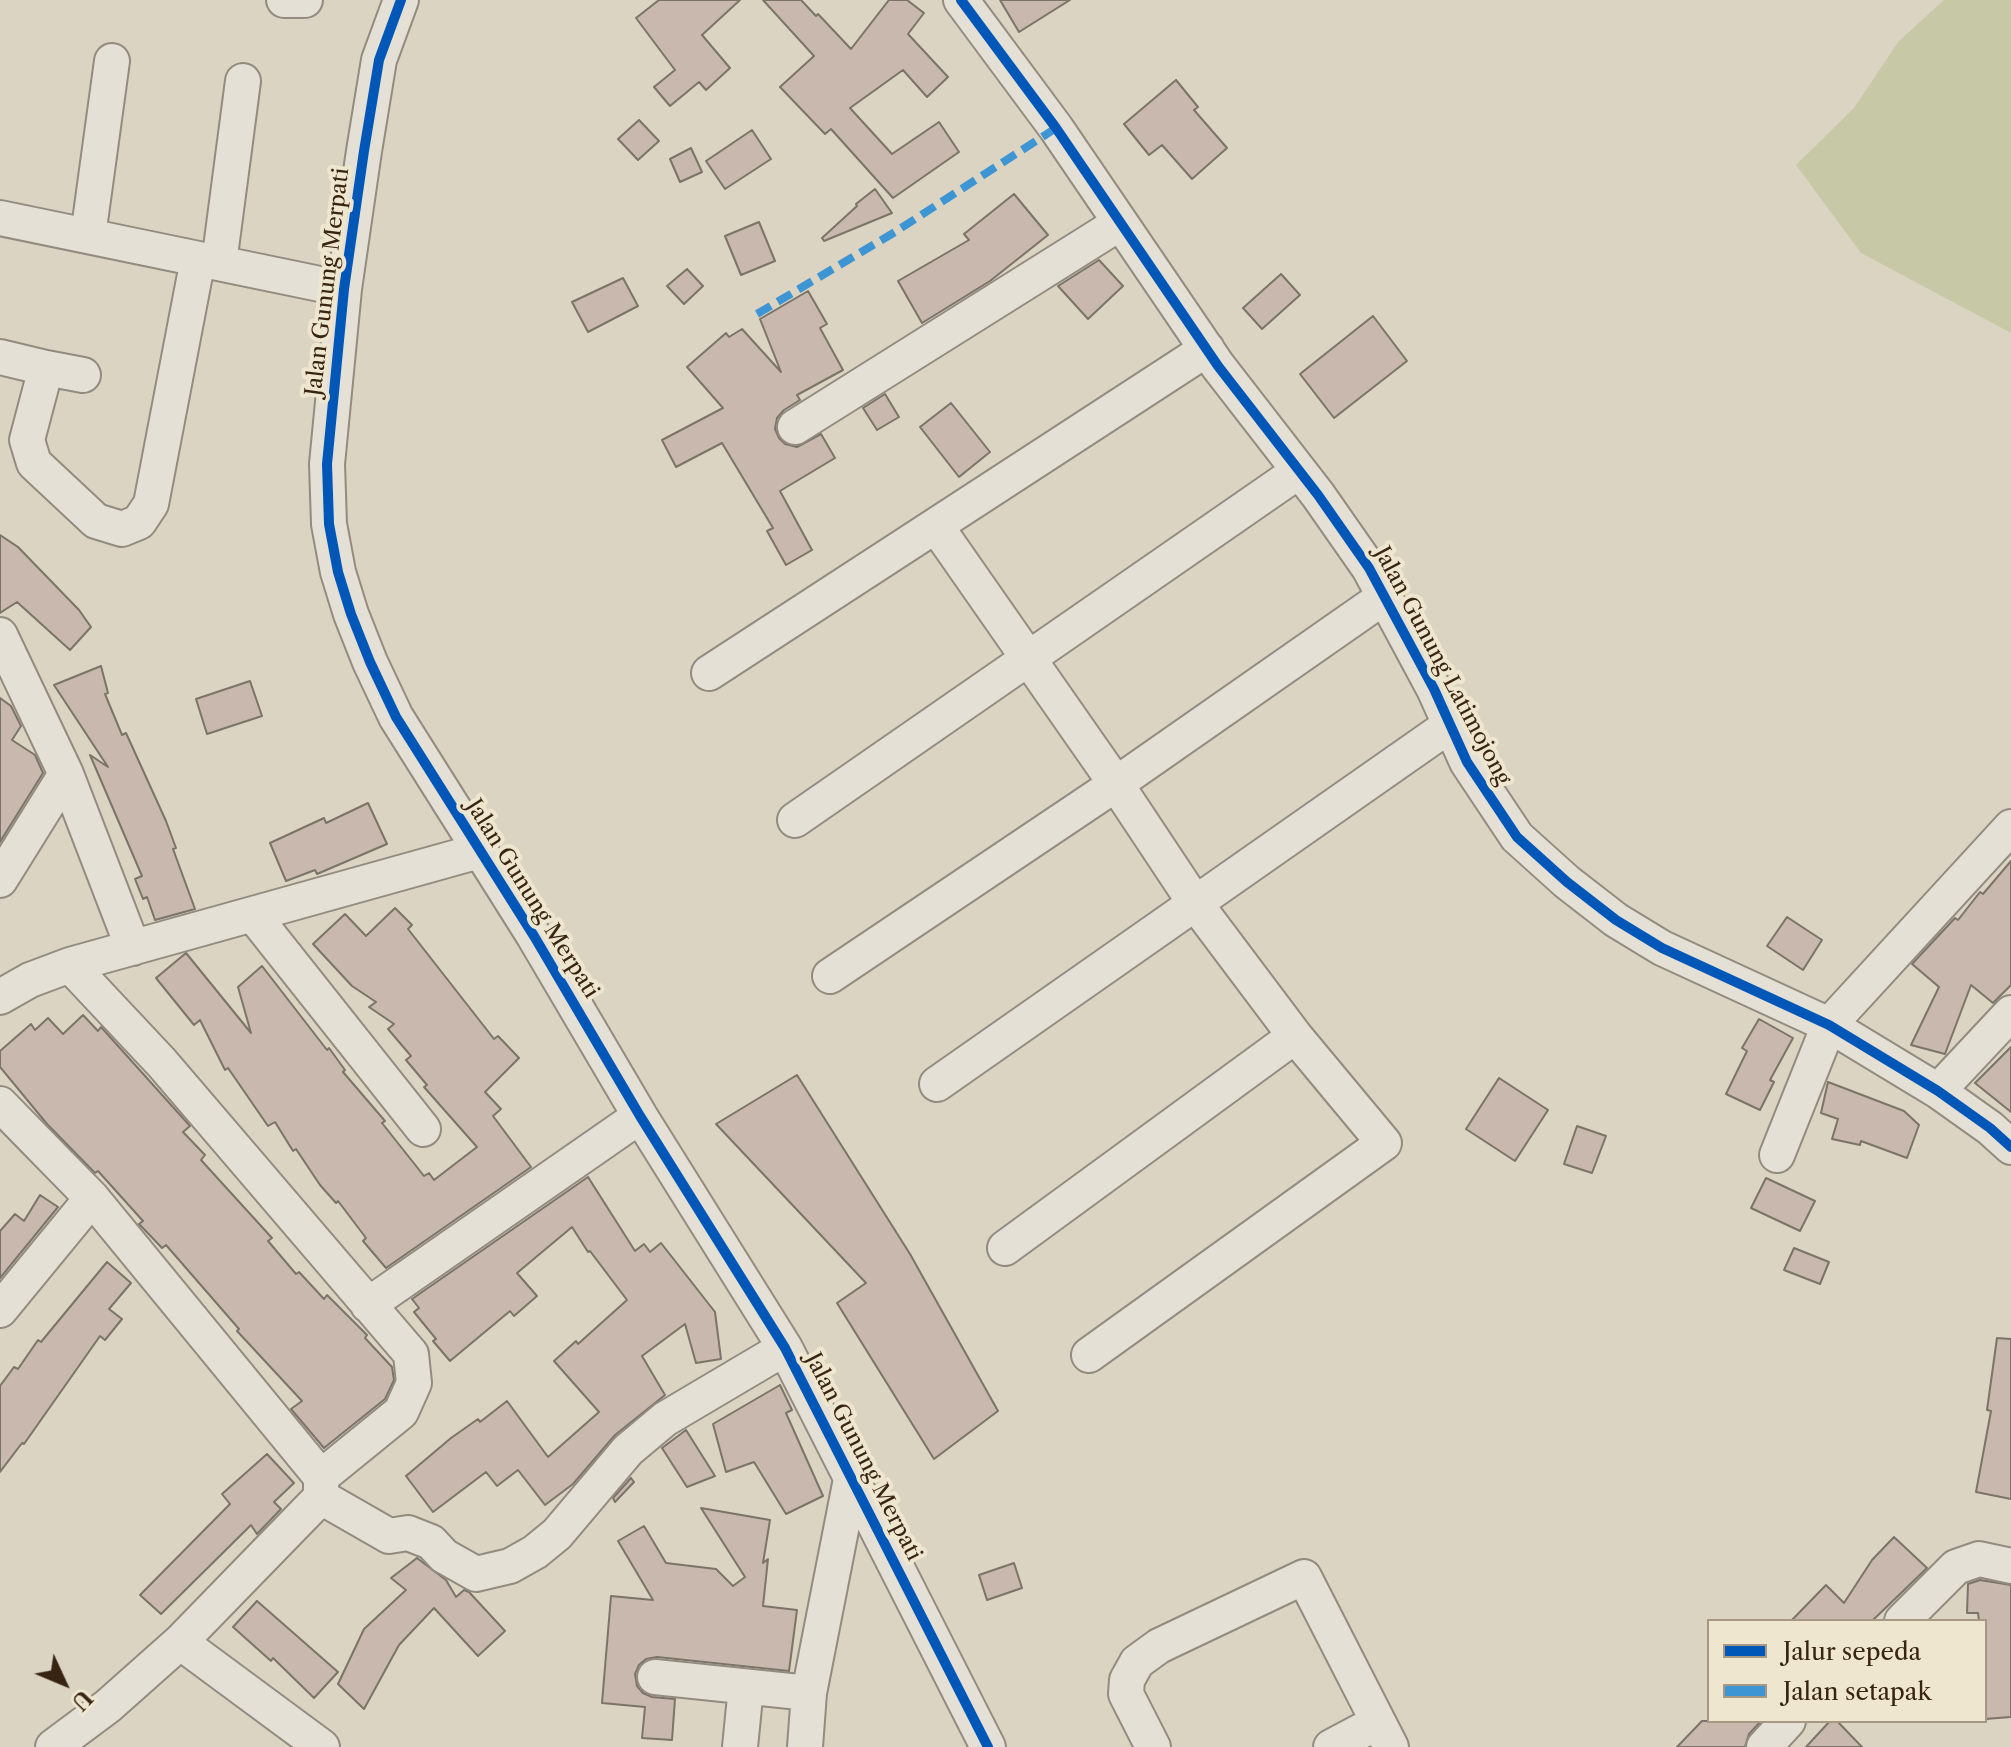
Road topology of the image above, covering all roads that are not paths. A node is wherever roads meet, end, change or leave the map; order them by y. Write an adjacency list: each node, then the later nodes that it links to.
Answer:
1 (284, 0): 2 (street)
2 (305, 0)
3 (401, 0): 11 (street, Jalan Gunung Merpati)
4 (961, 0): 8 (street, Jalan Gunung Latimojong)
5 (112, 61): 9 (street)
6 (243, 81): 10 (street)
7 (0, 218): 9 (street)
8 (1120, 223): 12 (street, Jalan Gunung Latimojong); 16 (street)
9 (88, 236): 10 (street)
10 (208, 261): 11 (street); 14 (street)
11 (344, 289): 28 (street, Jalan Gunung Merpati)
12 (1207, 349): 17 (street, Jalan Gunung Latimojong); 18 (street)
13 (0, 357): 14 (street)
14 (46, 368): 15 (street)
15 (83, 375)
16 (795, 427)
17 (1299, 471): 19 (street, Jalan Gunung Latimojong); 21 (street)
18 (936, 526): 21 (street); 22 (street)
19 (1384, 597): 23 (street, Jalan Gunung Latimojong); 25 (street)
20 (0, 635): 24 (street)
21 (1029, 657): 25 (street); 26 (street)
22 (709, 673)
23 (1450, 725): 30 (street); 37 (street, Jalan Gunung Latimojong)
24 (66, 774): 29 (street); 32 (street)
25 (1116, 784): 30 (street); 34 (street)
26 (795, 820)
27 (2011, 827): 37 (street)
28 (479, 851): 31 (street); 42 (street, Jalan Gunung Merpati)
29 (0, 880)
30 (1195, 903): 38 (street); 39 (street)
31 (254, 916): 32 (street); 43 (street)
32 (133, 948): 33 (street)
33 (70, 965): 35 (street); 48 (street)
34 (830, 976)
35 (0, 997)
36 (2011, 1013): 40 (street)
37 (1829, 1025): 40 (street, Jalan Gunung Latimojong); 45 (street)
38 (1295, 1036): 47 (street); 51 (street)
39 (937, 1084)
40 (1938, 1091): 44 (street, Jalan Gunung Latimojong)
41 (0, 1104): 46 (street)
42 (640, 1116): 48 (street); 50 (street, Jalan Gunung Merpati)
43 (423, 1129)
44 (2011, 1147)
45 (1777, 1155)
46 (92, 1198): 49 (street); 53 (street)
47 (1005, 1248)
48 (368, 1305): 53 (street)
49 (0, 1310)
50 (785, 1348): 52 (street, Jalan Gunung Merpati); 53 (street)
51 (1089, 1355)
52 (851, 1479): 59 (street); 66 (street, Jalan Gunung Merpati)
53 (321, 1487): 56 (street)
54 (2011, 1566): 55 (street)
55 (1904, 1619)
56 (180, 1642): 62 (street); 63 (street)
57 (655, 1677): 58 (street)
58 (746, 1687): 59 (street); 64 (street)
59 (809, 1693): 65 (street)
60 (1786, 1723): 69 (street)
61 (1384, 1734): 67 (street); 68 (street)
62 (53, 1747)
63 (322, 1747)
64 (740, 1747)
65 (805, 1747)
66 (988, 1747)
67 (1153, 1747)
68 (1331, 1747)
69 (1764, 1747)

